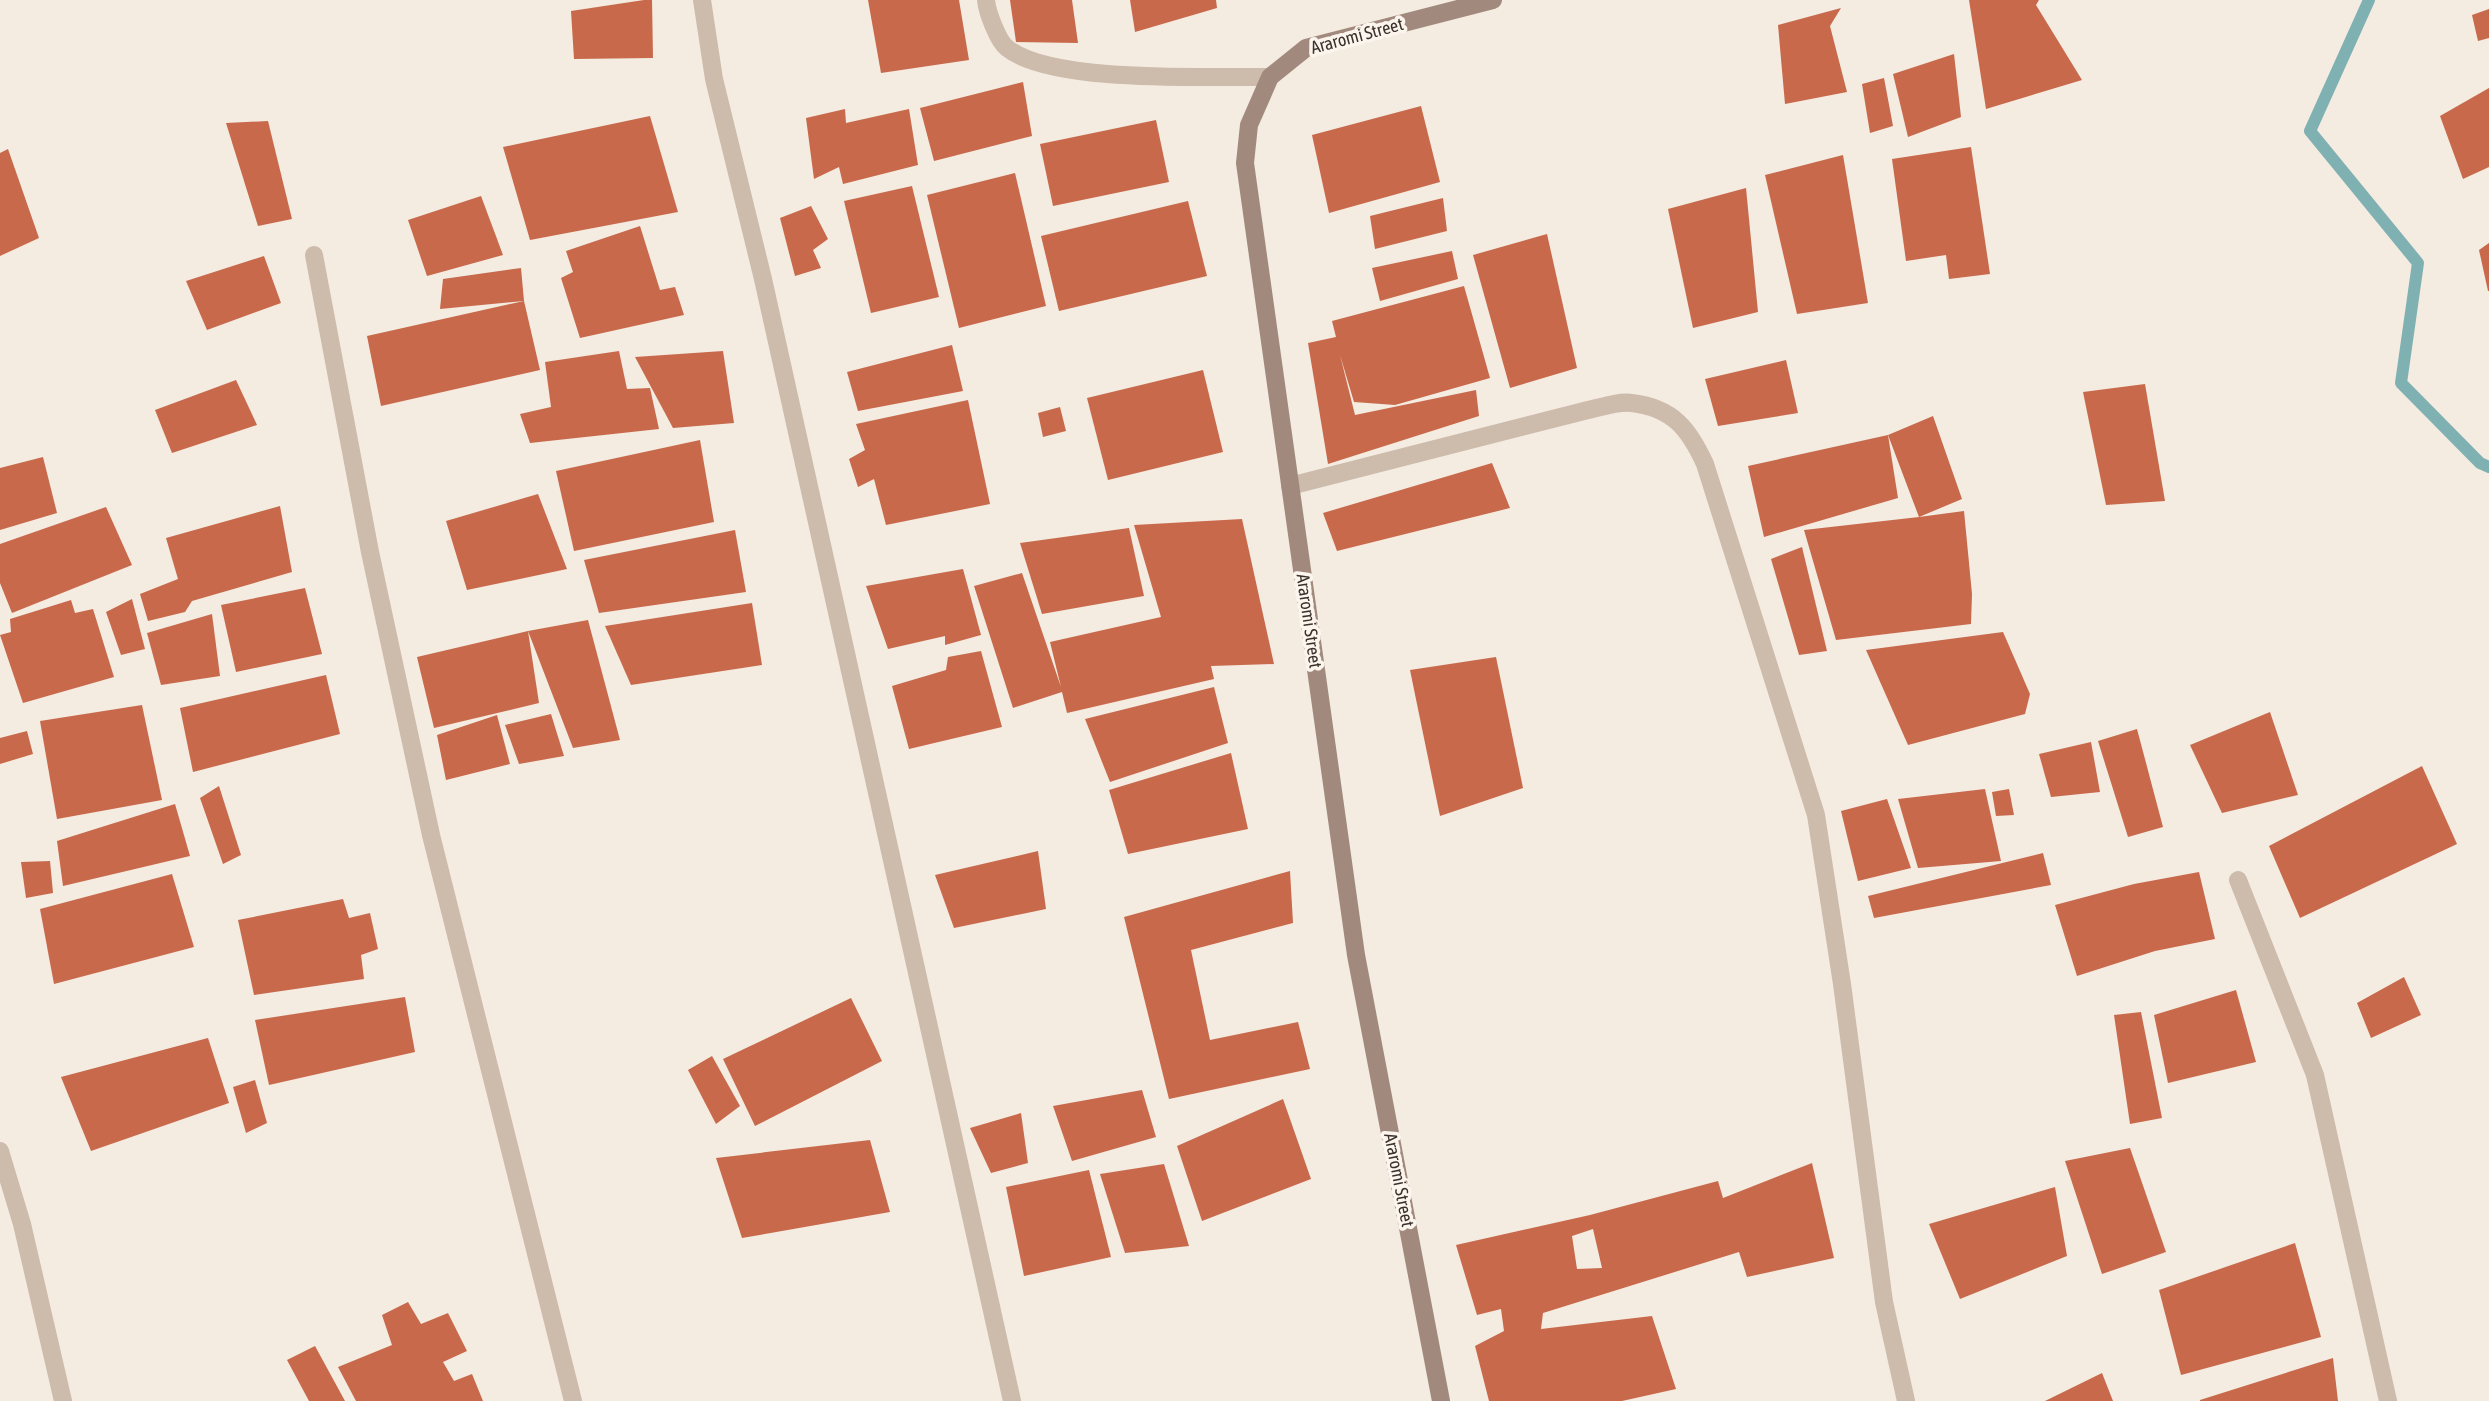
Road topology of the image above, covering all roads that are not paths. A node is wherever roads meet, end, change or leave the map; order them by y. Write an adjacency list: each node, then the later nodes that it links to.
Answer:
1 (702, 0): 11 (street)
2 (986, 0): 4 (street)
3 (1493, 0): 4 (street, Araromi Street)
4 (1270, 77): 6 (street, Araromi Street)
5 (314, 255): 10 (street)
6 (1290, 486): 12 (street, Araromi Street); 13 (street)
7 (2238, 880): 14 (street)
8 (0, 1152): 9 (street)
9 (63, 1401)
10 (573, 1401)
11 (1012, 1401)
12 (1441, 1401)
13 (1906, 1401)
14 (2388, 1401)

